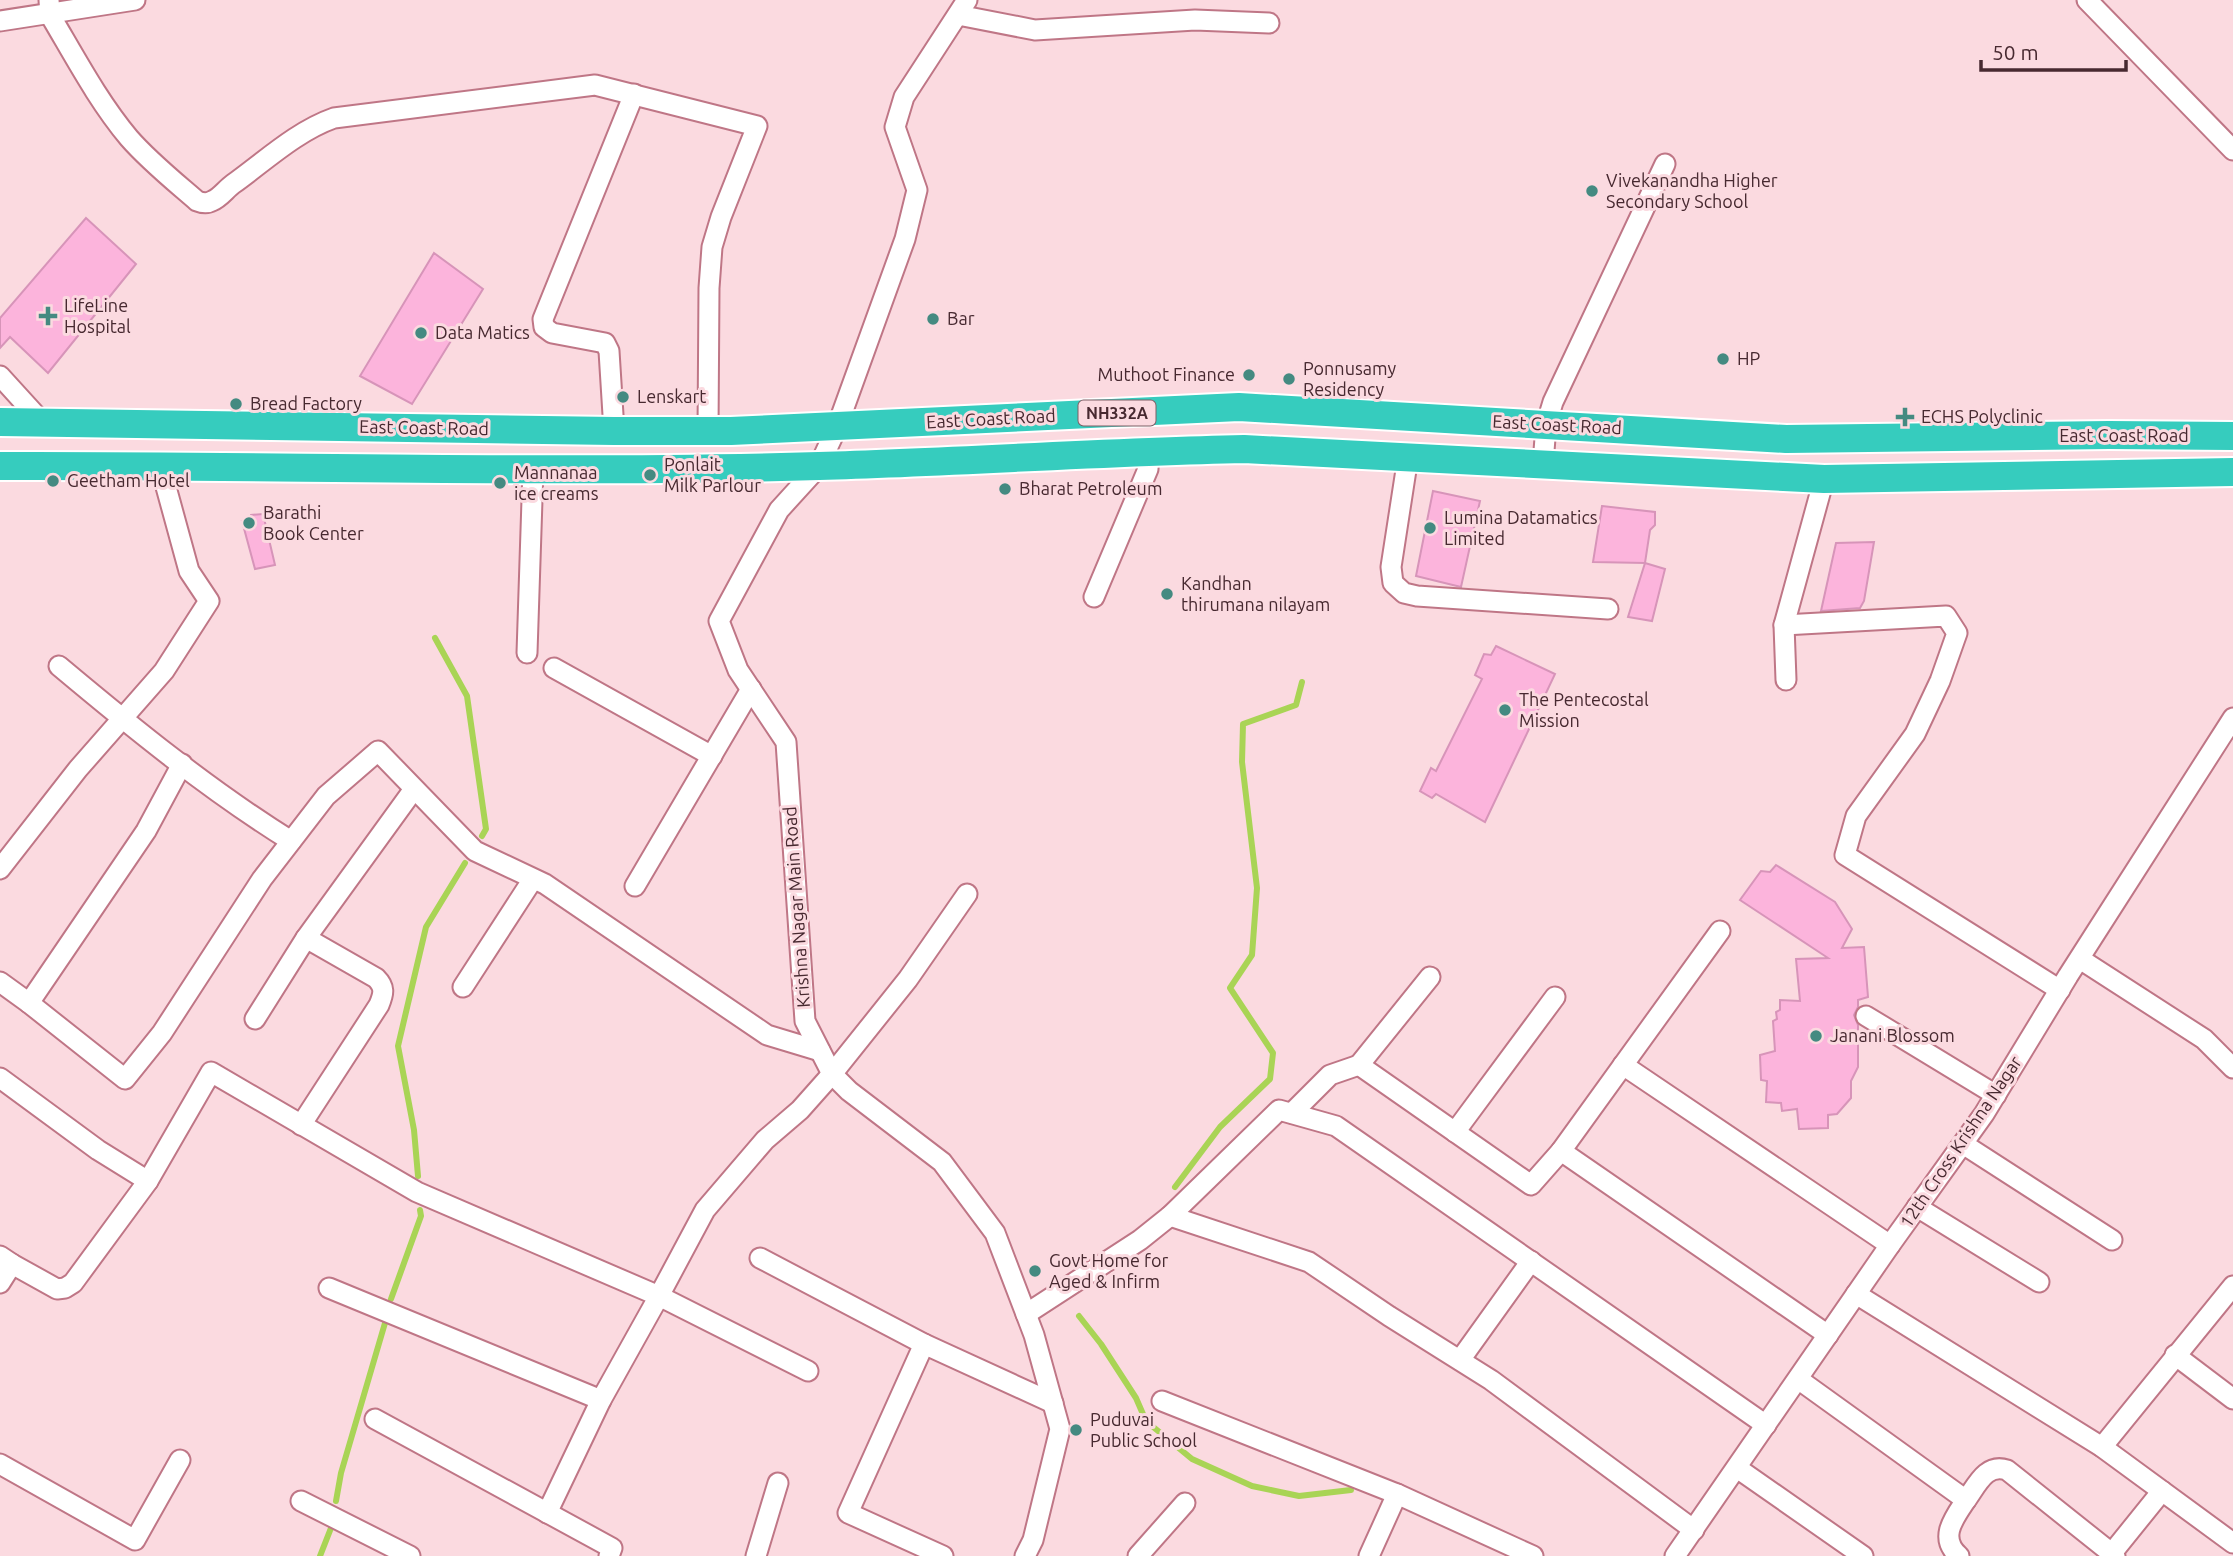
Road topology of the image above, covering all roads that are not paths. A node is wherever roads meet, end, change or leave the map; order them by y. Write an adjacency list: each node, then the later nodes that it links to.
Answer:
1 (135, 0): 4 (street)
2 (2087, 0): 8 (street)
3 (962, 7): 6 (street); 14 (street)
4 (50, 8): 5 (street); 7 (street)
5 (0, 21)
6 (1269, 23)
7 (634, 94): 15 (street); 16 (street)
8 (2233, 150)
9 (1665, 164): 13 (street)
10 (0, 376): 11 (street)
11 (41, 421): 12 (highway, East Coast Road / NH332A); 15 (highway, East Coast Road / NH332A)
12 (0, 422)
13 (1546, 425): 14 (highway, East Coast Road / NH332A); 17 (highway, East Coast Road / NH332A); 20 (street)
14 (837, 427): 16 (highway, East Coast Road / NH332A); 23 (street)
15 (614, 431): 16 (highway, East Coast Road / NH332A)
16 (708, 431)
17 (2233, 436)
18 (1149, 451): 19 (highway, East Coast Road / NH332A); 23 (highway, East Coast Road / NH332A); 27 (street)
19 (1408, 457): 20 (highway, East Coast Road / NH332A); 28 (street)
20 (1543, 464): 26 (highway, East Coast Road / NH332A)
21 (160, 465): 22 (highway, East Coast Road / NH332A); 24 (highway, East Coast Road / NH332A); 36 (street)
22 (0, 466)
23 (819, 466): 24 (highway, East Coast Road / NH332A); 34 (street, Krishna Nagar Main Road)
24 (533, 469): 30 (street)
25 (2233, 472): 26 (highway, East Coast Road / NH332A)
26 (1824, 479): 29 (street)
27 (1094, 597)
28 (1608, 610)
29 (1784, 625): 33 (street); 51 (street)
30 (527, 653)
31 (59, 666): 36 (street)
32 (554, 668): 37 (street)
33 (1786, 680)
34 (751, 690): 37 (street); 56 (street, Krishna Nagar Main Road)
35 (2233, 718): 47 (street, 12th Cross Krishna Nagar)
36 (122, 719): 38 (street); 41 (street)
37 (712, 755): 43 (street)
38 (182, 764): 40 (street); 53 (street)
39 (414, 789): 40 (street); 42 (street); 46 (street)
40 (291, 841): 53 (street)
41 (0, 869)
42 (533, 879): 50 (street); 56 (street)
43 (635, 886)
44 (967, 894): 60 (street)
45 (1720, 931): 58 (street)
46 (306, 938): 55 (street); 64 (street)
47 (2080, 959): 51 (street, 12th Cross Krishna Nagar); 59 (street)
48 (1430, 977): 57 (street)
49 (0, 982): 53 (street)
50 (463, 987)
51 (2060, 990): 62 (street, 12th Cross Krishna Nagar)
52 (1555, 997): 65 (street)
53 (29, 1003)
54 (1866, 1016): 62 (street)
55 (255, 1019)
56 (820, 1051): 60 (street, Krishna Nagar Main Road)
57 (1359, 1065): 63 (street); 65 (street)
58 (1623, 1065): 67 (street); 72 (street)
59 (2233, 1068)
60 (832, 1073): 81 (street); 82 (street, Krishna Nagar Main Road)
61 (0, 1078): 68 (street)
62 (1996, 1096): 66 (street, 12th Cross Krishna Nagar)
63 (1292, 1113): 70 (street); 75 (street)
64 (301, 1125): 68 (street); 81 (street)
65 (1455, 1132): 67 (street)
66 (1963, 1144): 69 (street, 12th Cross Krishna Nagar); 71 (street)
67 (1560, 1151): 83 (street)
68 (148, 1181): 74 (street)
69 (1917, 1207): 72 (street, 12th Cross Krishna Nagar); 76 (street)
70 (1170, 1216): 82 (street); 86 (street)
71 (2112, 1240)
72 (1890, 1245): 80 (street, 12th Cross Krishna Nagar)
73 (760, 1258): 84 (street)
74 (6, 1260): 77 (street)
75 (1531, 1262): 86 (street); 94 (street)
76 (2039, 1282)
77 (0, 1283)
78 (2233, 1286): 85 (street)
79 (329, 1288): 90 (street)
80 (1856, 1294): 83 (street, 12th Cross Krishna Nagar); 95 (street)
81 (659, 1296): 87 (street); 90 (street)
82 (1027, 1314): 92 (street, Krishna Nagar Main Road)
83 (1828, 1335): 88 (street, 12th Cross Krishna Nagar)
84 (924, 1344): 92 (street); 114 (street)
85 (2175, 1355): 89 (street); 95 (street)
86 (1460, 1360): 106 (street)
87 (808, 1371)
88 (1798, 1379): 94 (street, 12th Cross Krishna Nagar); 103 (street)
89 (2233, 1399)
90 (601, 1400): 105 (street)
91 (1162, 1401): 101 (street)
92 (1053, 1403): 115 (street, Krishna Nagar Main Road)
93 (375, 1419): 105 (street)
94 (1766, 1425): 98 (street, 12th Cross Krishna Nagar)
95 (2102, 1447): 100 (street)
96 (180, 1460): 108 (street)
97 (0, 1464): 108 (street)
98 (1737, 1468): 106 (street, 12th Cross Krishna Nagar); 120 (street)
99 (778, 1483): 113 (street)
100 (2162, 1490): 107 (street); 110 (street)
101 (1397, 1493): 117 (street); 118 (street)
102 (301, 1500): 109 (street)
103 (1966, 1500): 110 (street); 121 (street)
104 (1185, 1503): 116 (street)
105 (547, 1513): 112 (street)
106 (1694, 1530): 119 (street, 12th Cross Krishna Nagar)
107 (2233, 1543)
108 (131, 1548)
109 (373, 1548): 111 (street)
110 (2113, 1554)
111 (410, 1556)
112 (609, 1556)
113 (756, 1556)
114 (943, 1556)
115 (1025, 1556)
116 (1138, 1556)
117 (1369, 1556)
118 (1533, 1556)
119 (1675, 1556)
120 (1863, 1556)
121 (1959, 1556)

